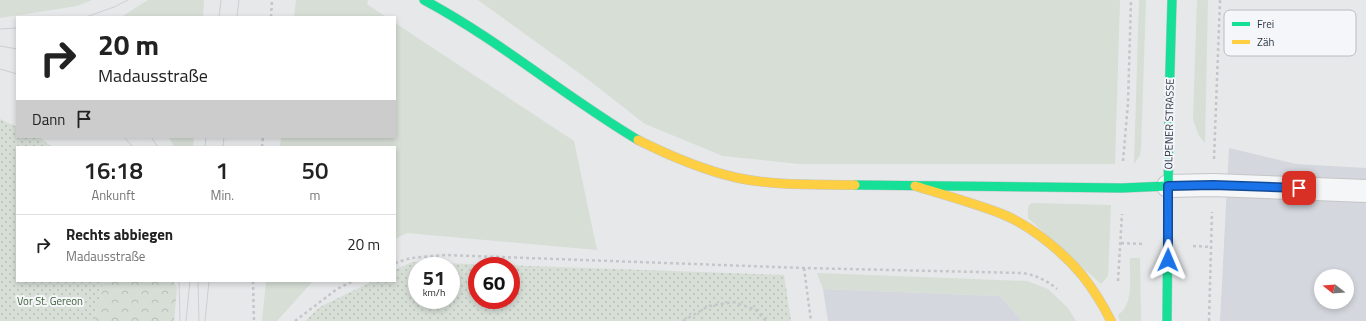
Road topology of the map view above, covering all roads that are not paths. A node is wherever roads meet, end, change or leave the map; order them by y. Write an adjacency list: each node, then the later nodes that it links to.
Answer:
1 (424, 0): 3 (main road)
2 (1172, 0): 4 (main road, OLPENER STRASSE)
3 (915, 186): 4 (main road); 6 (main road)
4 (1168, 186): 5 (street); 7 (main road, OLPENER STRASSE)
5 (1366, 191)
6 (1111, 321)
7 (1167, 321)

